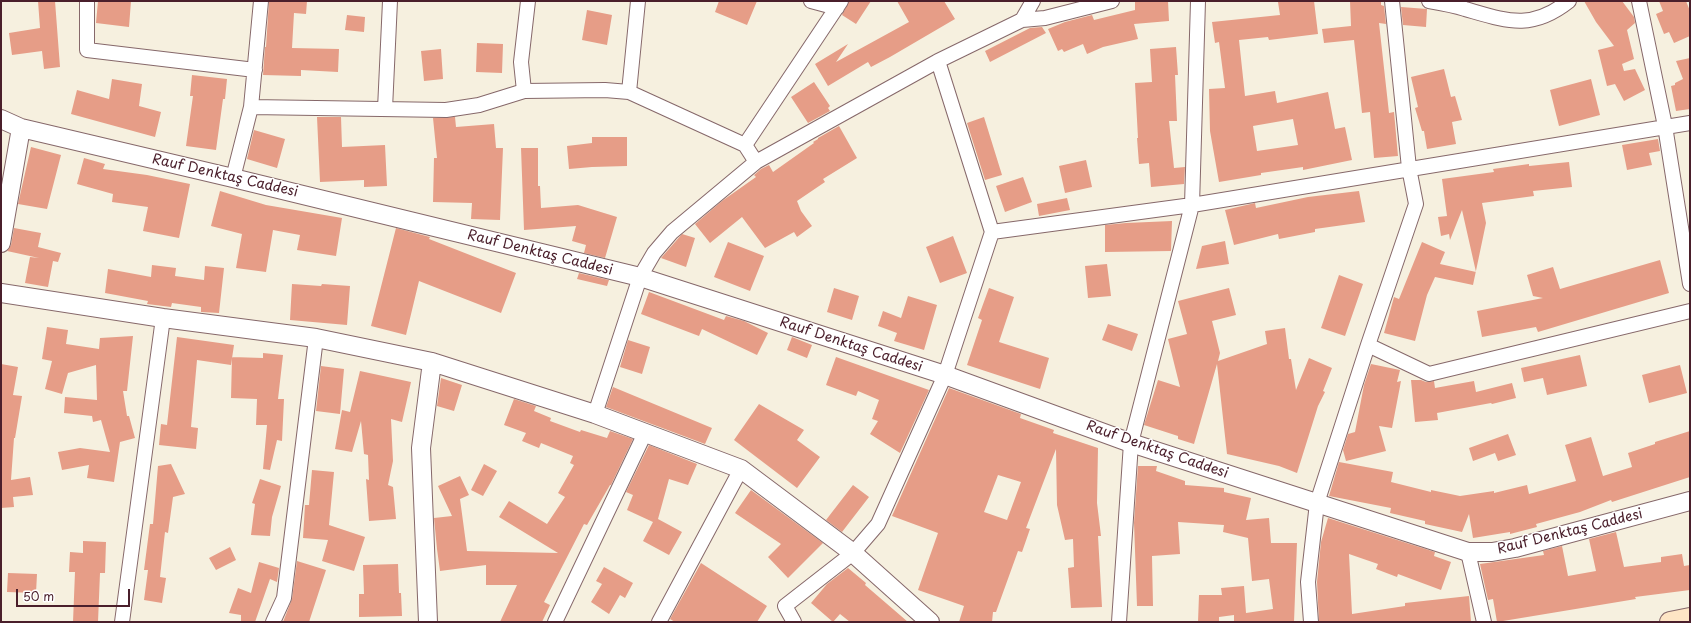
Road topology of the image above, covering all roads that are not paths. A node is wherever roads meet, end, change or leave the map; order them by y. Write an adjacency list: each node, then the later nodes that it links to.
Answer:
1 (87, 1): 18 (street)
2 (261, 1): 18 (street)
3 (390, 1): 22 (street)
4 (528, 1): 19 (street)
5 (638, 1): 20 (street)
6 (811, 1): 15 (street)
7 (1033, 1): 16 (street)
8 (1112, 1): 16 (street)
9 (1198, 1): 31 (street)
10 (1392, 1): 29 (street)
11 (1429, 1): 14 (street)
12 (1569, 1): 14 (street)
13 (1639, 1): 25 (street)
14 (1463, 4)
15 (839, 5): 27 (street)
16 (1022, 20): 17 (street)
17 (938, 61): 28 (street); 32 (street)
18 (256, 70): 21 (street)
19 (524, 91): 20 (street); 22 (street)
20 (629, 92): 27 (street)
21 (251, 107): 22 (street); 30 (street)
22 (385, 109)
23 (1, 119): 26 (street, Rauf Denktaş Caddesi)
24 (1690, 123): 25 (street)
25 (1665, 126): 29 (street); 34 (street)
26 (21, 128): 30 (street, Rauf Denktaş Caddesi); 33 (street)
27 (745, 145): 28 (street)
28 (756, 162): 35 (street)
29 (1409, 168): 31 (street); 40 (street)
30 (234, 178): 35 (street, Rauf Denktaş Caddesi)
31 (1192, 205): 32 (street); 45 (street)
32 (992, 232): 42 (street)
33 (1, 243)
34 (1690, 275)
35 (640, 277): 42 (street, Rauf Denktaş Caddesi); 43 (street)
36 (1, 293): 38 (street)
37 (1690, 311): 40 (street)
38 (163, 318): 39 (street); 52 (street)
39 (316, 338): 41 (street); 53 (street)
40 (1368, 346): 48 (street)
41 (432, 362): 43 (street); 54 (street)
42 (945, 375): 45 (street, Rauf Denktaş Caddesi); 50 (street)
43 (595, 414): 44 (street)
44 (645, 433): 46 (street); 55 (street)
45 (1131, 443): 48 (street, Rauf Denktaş Caddesi); 59 (street)
46 (741, 469): 50 (street); 56 (street)
47 (1690, 501): 49 (street, Rauf Denktaş Caddesi)
48 (1317, 503): 49 (street, Rauf Denktaş Caddesi); 60 (street)
49 (1468, 552): 61 (street)
50 (853, 553): 57 (street); 58 (street)
51 (1690, 618): 62 (main road)
52 (122, 622)
53 (273, 622)
54 (428, 622)
55 (555, 622)
56 (659, 622)
57 (794, 622)
58 (930, 622)
59 (1119, 622)
60 (1311, 622)
61 (1484, 622)
62 (1670, 622)

